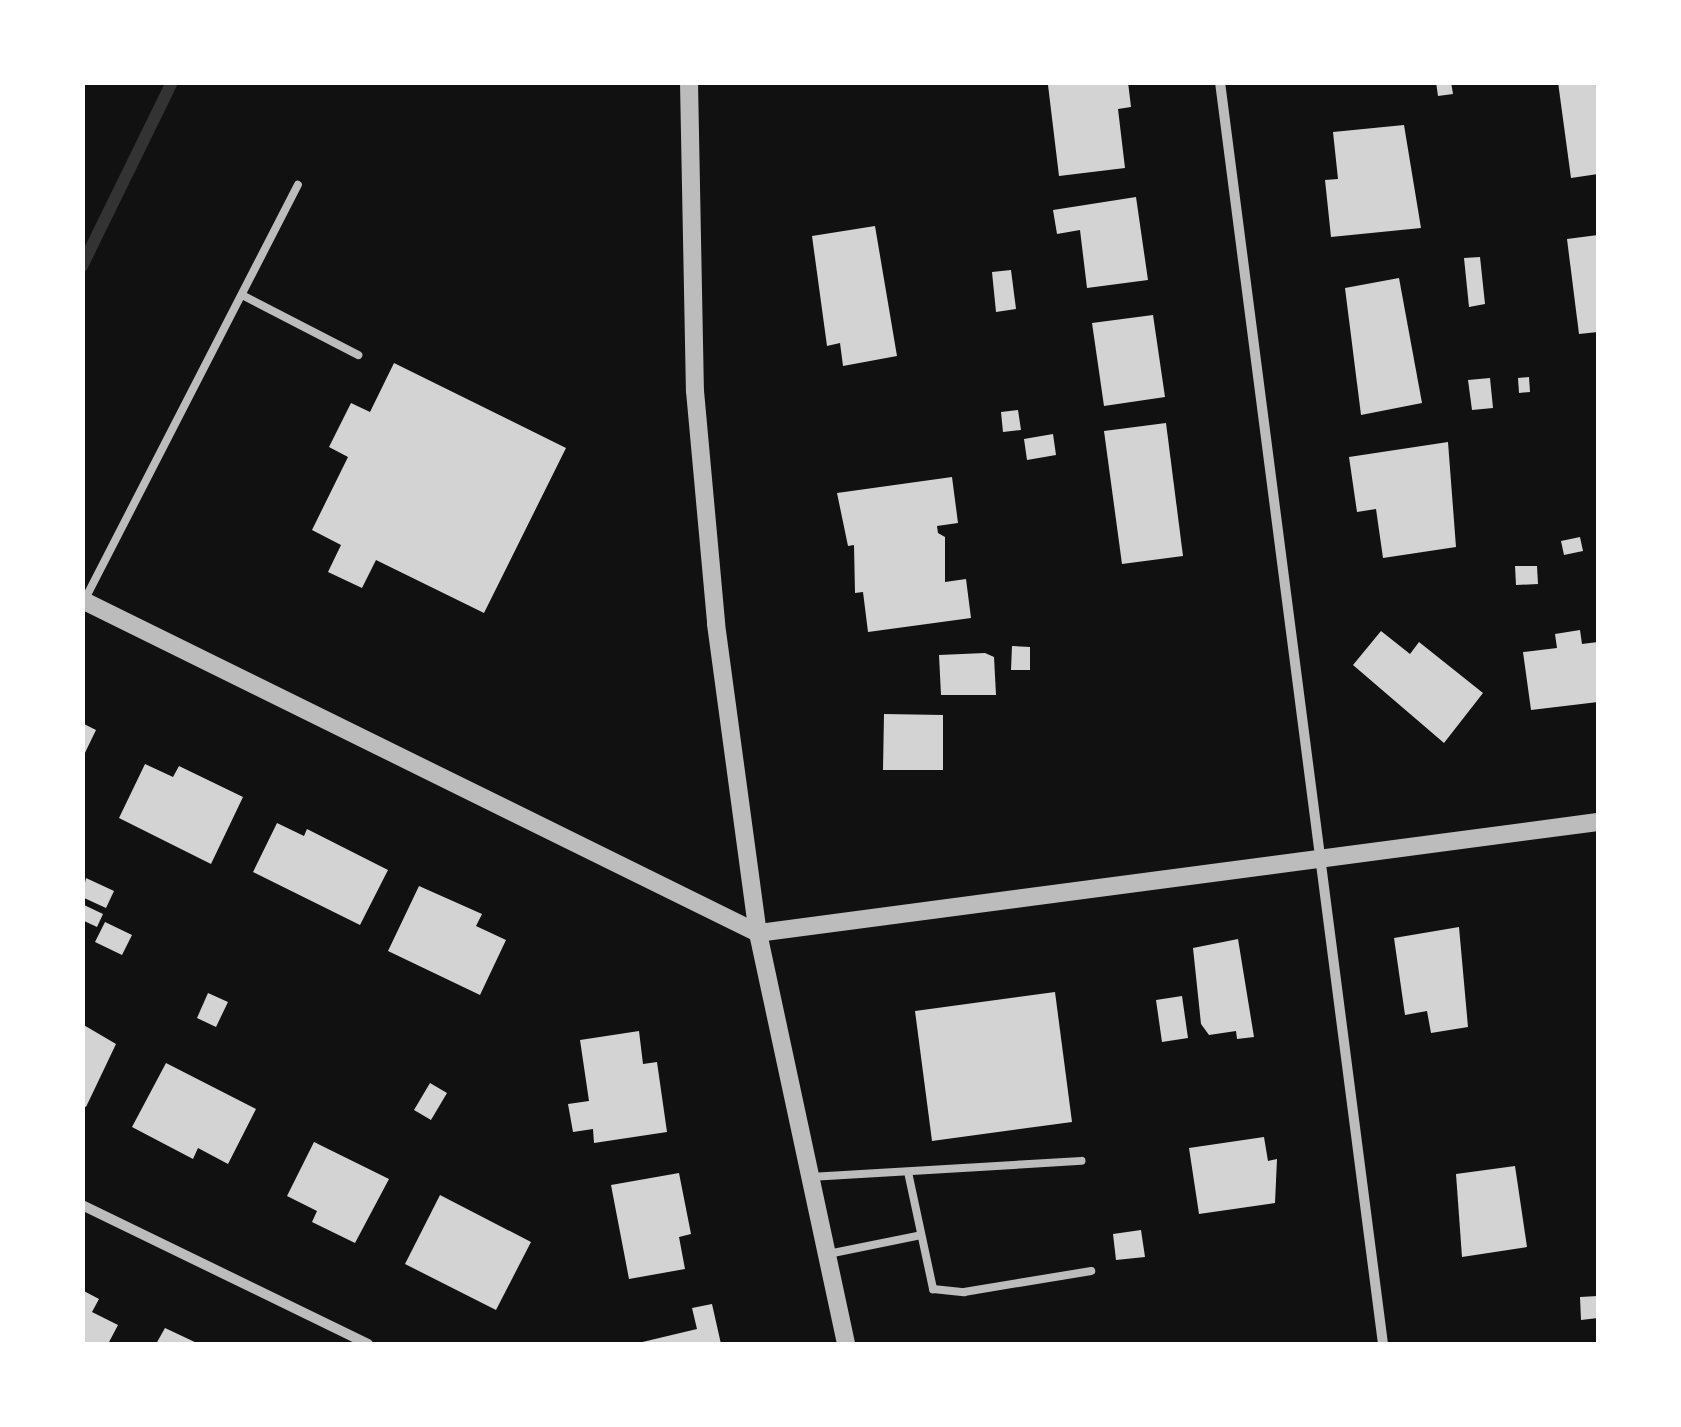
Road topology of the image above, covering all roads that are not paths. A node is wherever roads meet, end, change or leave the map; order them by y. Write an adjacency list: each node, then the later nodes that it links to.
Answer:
1 (689, 82): 9 (street)
2 (1220, 82): 8 (street)
3 (298, 185): 4 (lane)
4 (242, 295): 5 (lane); 6 (lane)
5 (358, 355)
6 (83, 601): 9 (street)
7 (1598, 822): 8 (street)
8 (1318, 862): 9 (street); 19 (street)
9 (758, 932): 12 (street)
10 (1082, 1162): 11 (lane)
11 (908, 1172): 12 (lane); 14 (lane)
12 (810, 1177): 15 (street)
13 (82, 1204): 17 (street)
14 (922, 1235): 15 (lane); 16 (lane)
15 (827, 1254): 18 (street)
16 (1090, 1271)
17 (368, 1344)
18 (846, 1344)
19 (1383, 1344)

